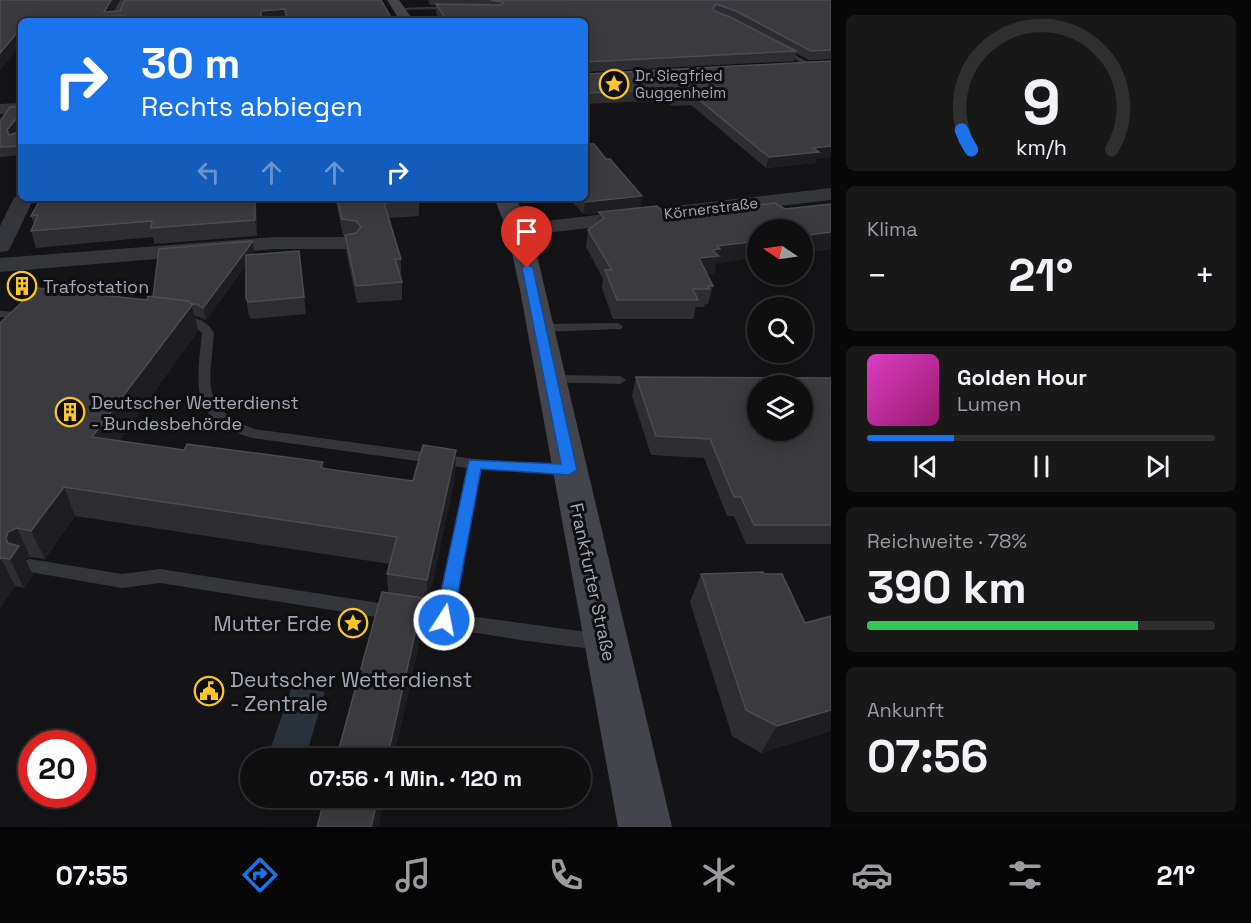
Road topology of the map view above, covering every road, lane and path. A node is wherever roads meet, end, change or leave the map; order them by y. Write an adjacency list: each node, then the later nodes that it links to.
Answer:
1 (125, 0): 4 (street)
2 (398, 6): 3 (lane)
3 (459, 8)
4 (116, 18)
5 (774, 45): 7 (lane)
6 (831, 65): 7 (street)
7 (812, 66): 8 (street)
8 (788, 68)
9 (18, 108): 10 (street)
10 (0, 109)
11 (831, 194): 13 (street, Körnerstraße)
12 (22, 201): 15 (street)
13 (512, 214): 23 (main road, Frankfurter Straße)
14 (350, 243): 16 (street)
15 (0, 246)
16 (0, 266)
17 (37, 309): 19 (lane)
18 (0, 314): 19 (lane)
19 (19, 316): 22 (lane)
20 (169, 318): 26 (lane)
21 (617, 327): 23 (lane)
22 (6, 328)
23 (541, 328): 24 (main road, Frankfurter Straße)
24 (551, 379): 25 (lane); 27 (main road, Frankfurter Straße)
25 (621, 380)
26 (475, 464): 27 (lane); 29 (lane)
27 (569, 470): 30 (main road, Frankfurter Straße)
28 (30, 566): 29 (lane)
29 (444, 620): 30 (lane)
30 (606, 643): 31 (main road, Frankfurter Straße)
31 (645, 827)

